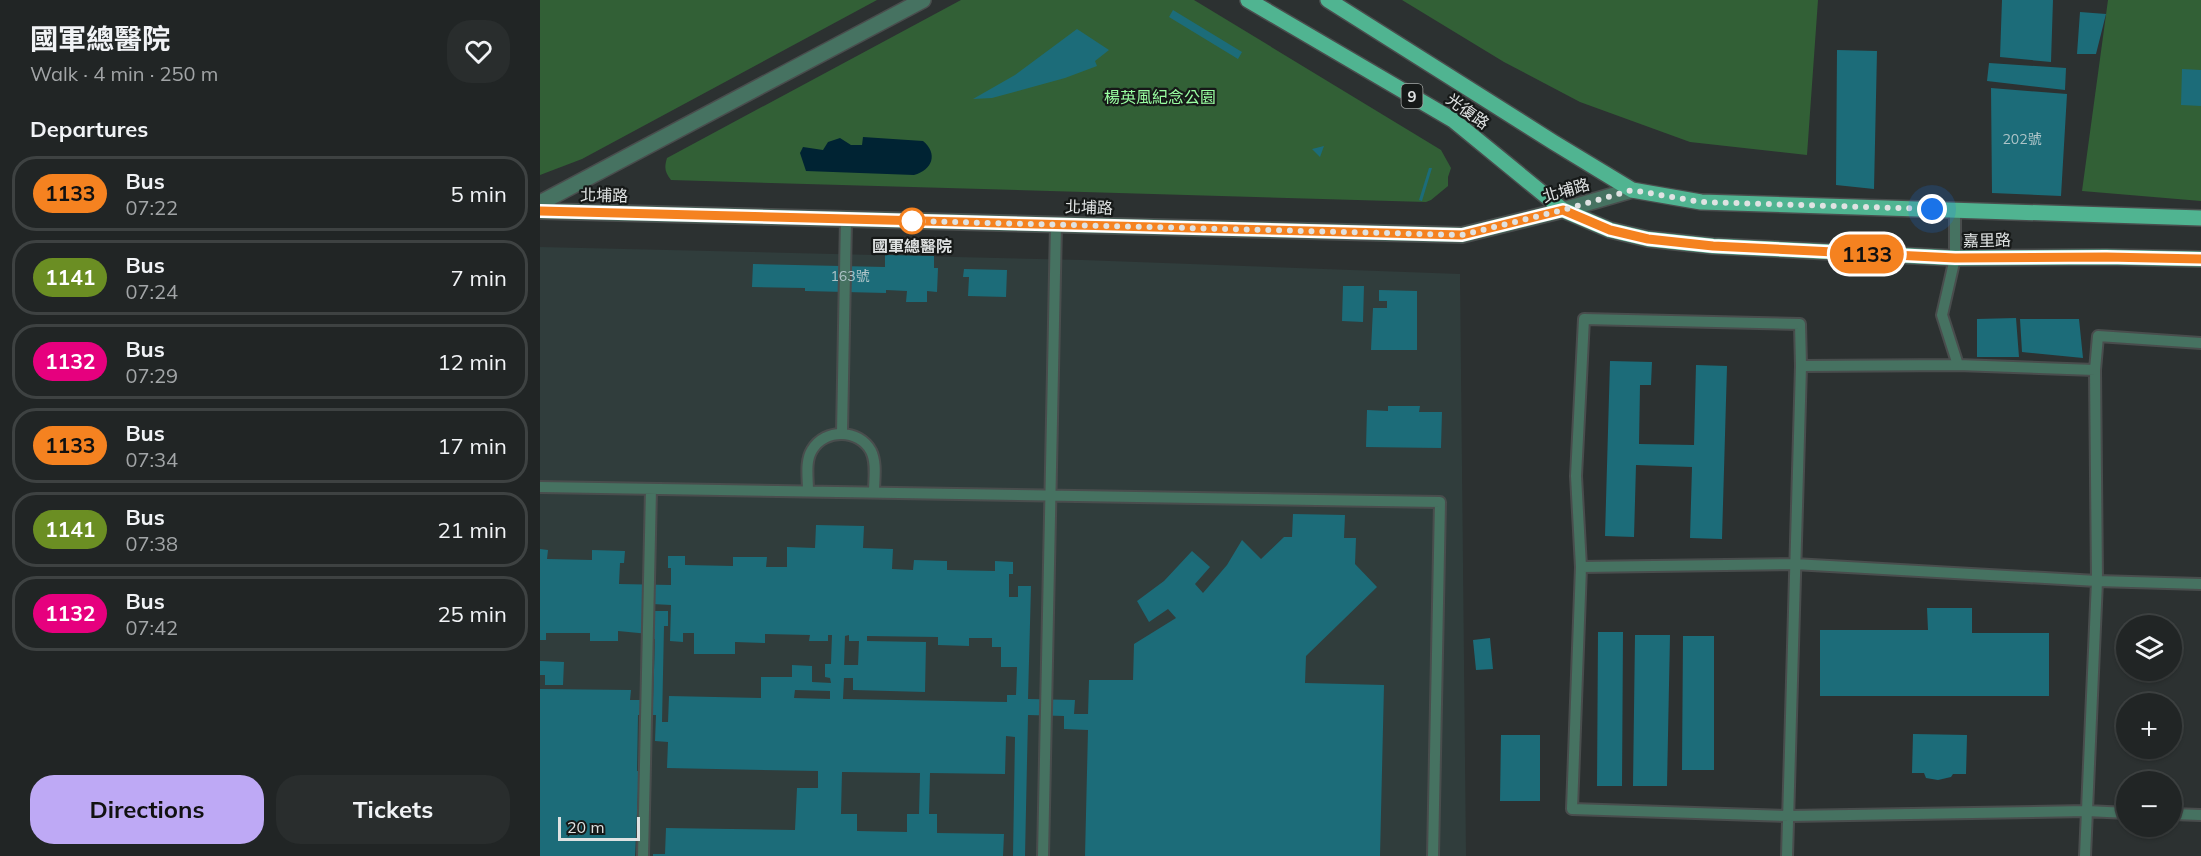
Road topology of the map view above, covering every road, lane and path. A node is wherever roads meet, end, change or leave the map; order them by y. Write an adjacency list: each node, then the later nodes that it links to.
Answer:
1 (923, 0): 5 (street)
2 (1248, 0): 6 (main road, 光復路 / 9)
3 (1328, 0): 4 (main road, 光復路 / 9)
4 (1632, 190): 6 (street, 北埔路); 7 (main road, 嘉里路 / 9)
5 (540, 203)
6 (1563, 210): 11 (street, 北埔路); 12 (main road, 嘉里路 / 9)
7 (1955, 210): 9 (main road, 嘉里路 / 9); 12 (lane)
8 (540, 211): 10 (street, 北埔路)
9 (2201, 218)
10 (846, 219): 11 (street, 北埔路); 18 (lane)
11 (1056, 225): 23 (lane)
12 (1955, 258): 13 (main road, 嘉里路 / 9); 15 (lane)
13 (2201, 259)
14 (2201, 343): 17 (lane)
15 (1958, 365): 16 (lane); 17 (lane)
16 (1801, 366): 24 (lane); 25 (lane)
17 (2095, 370): 26 (lane)
18 (842, 433): 21 (lane); 22 (lane)
19 (540, 486): 20 (lane)
20 (651, 489): 21 (lane); 33 (lane)
21 (807, 491): 22 (lane)
22 (874, 492): 23 (lane)
23 (1050, 496): 34 (lane); 35 (lane)
24 (1794, 564): 25 (lane); 26 (lane); 32 (lane)
25 (1581, 567): 32 (lane)
26 (2097, 581): 27 (lane); 28 (lane)
27 (2201, 584)
28 (2087, 811): 29 (lane); 32 (lane); 37 (lane)
29 (2116, 812)
30 (2182, 814): 31 (lane)
31 (2201, 815)
32 (1790, 816): 36 (lane)
33 (643, 856)
34 (1043, 856)
35 (1433, 856)
36 (1787, 856)
37 (2085, 856)

